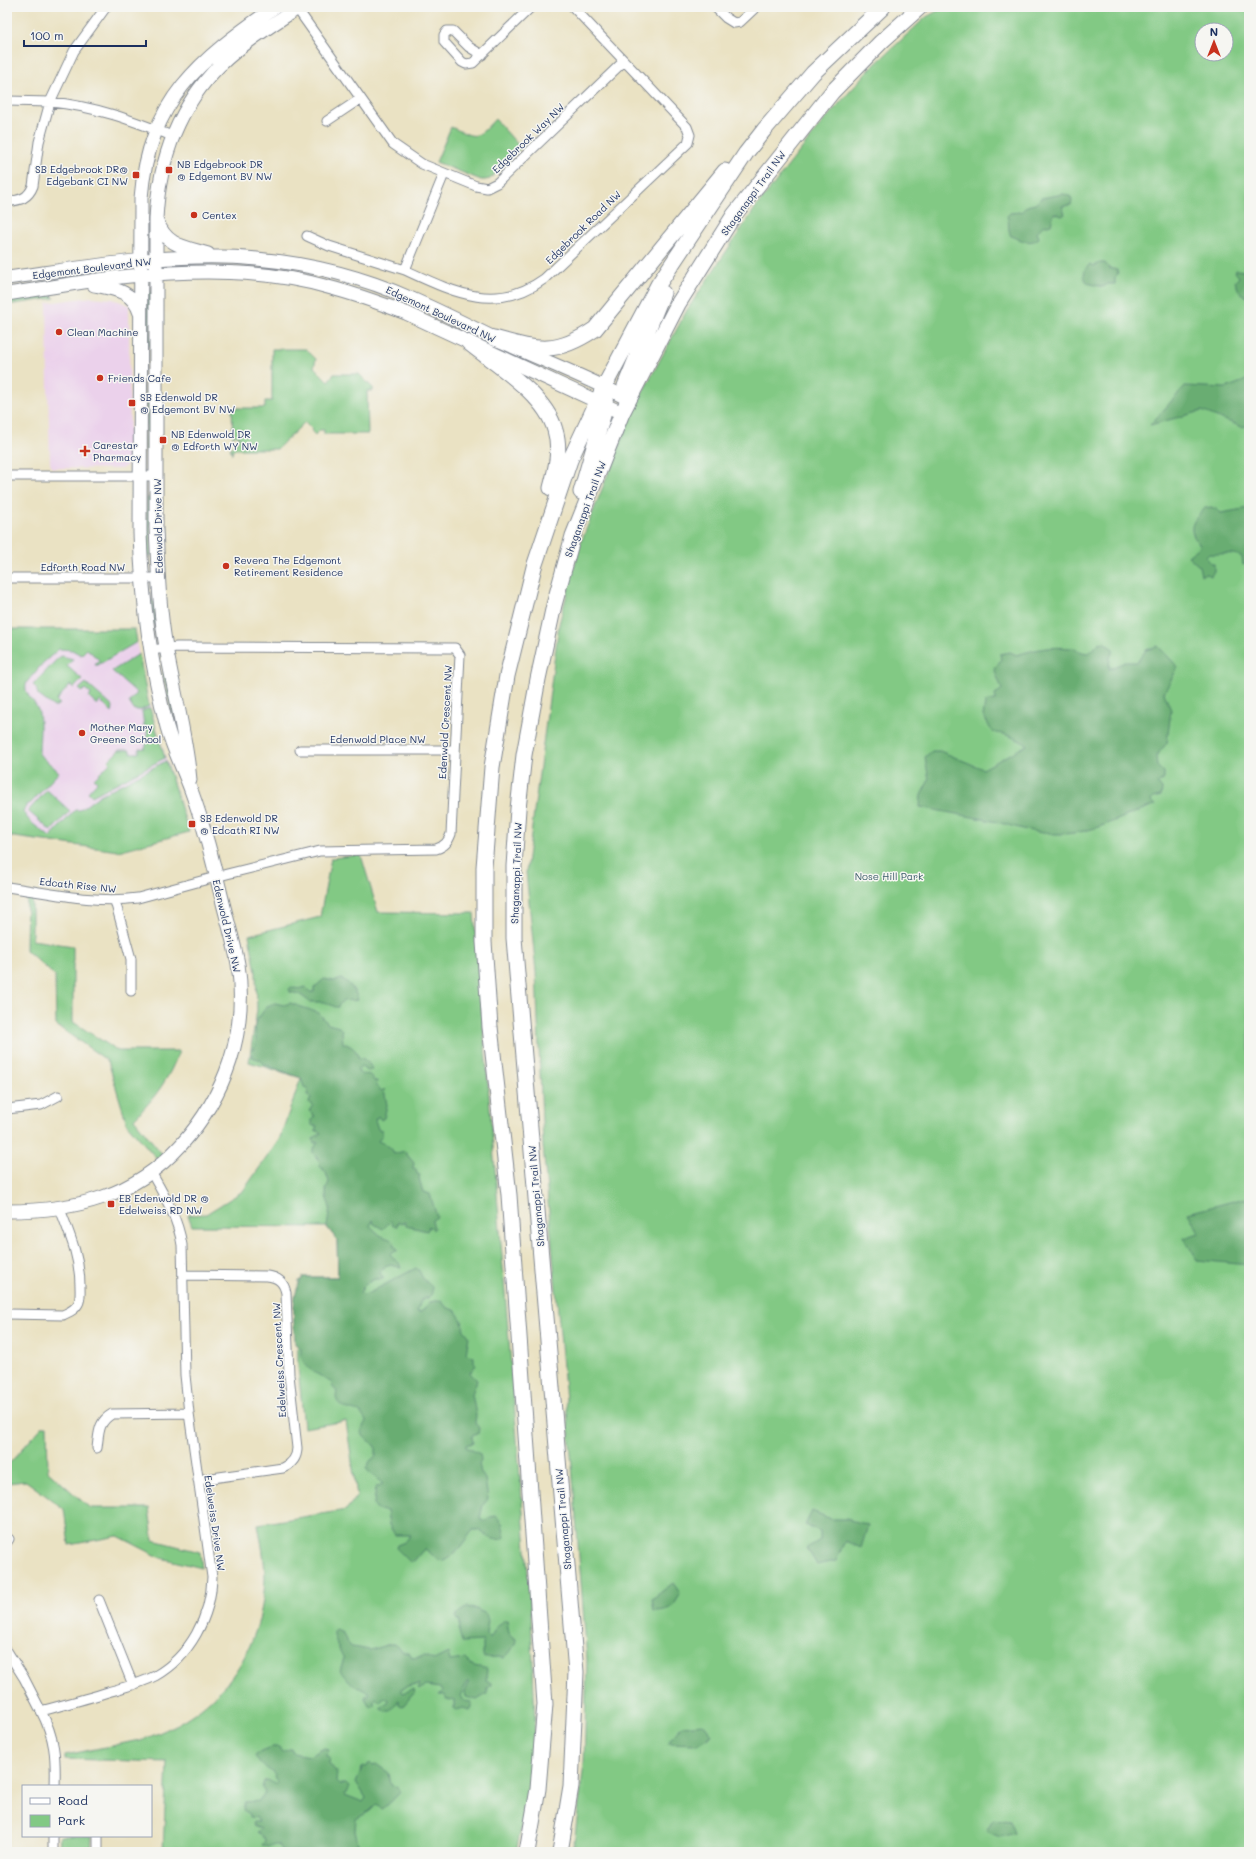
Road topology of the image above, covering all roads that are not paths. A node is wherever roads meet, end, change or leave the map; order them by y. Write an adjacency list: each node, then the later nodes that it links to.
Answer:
1 (106, 7): 14 (street)
2 (275, 7): 16 (street, Edenwold Drive NW)
3 (297, 7): 12 (street, Edgebrook Way NW); 17 (street, Edenwold Drive NW)
4 (531, 7): 10 (street)
5 (573, 7): 11 (street, Edgebrook Road NW)
6 (715, 7): 7 (street)
7 (756, 7)
8 (883, 7): 18 (main road)
9 (920, 7): 37 (main road, Shaganappi Trail NW)
10 (482, 55)
11 (624, 61): 19 (street, Edgebrook Way NW); 27 (street, Edgebrook Road NW)
12 (360, 99): 15 (street); 19 (street, Edgebrook Way NW)
13 (7, 101): 14 (street)
14 (50, 102): 16 (street); 20 (street)
15 (327, 121)
16 (156, 130): 17 (street); 26 (street, Edenwold Drive NW)
17 (172, 136): 21 (street, Edenwold Drive NW)
18 (746, 153): 23 (main road); 34 (main road)
19 (444, 174): 27 (street)
20 (7, 202)
21 (156, 219): 24 (street); 25 (street, Edenwold Drive NW)
22 (307, 236): 27 (street)
23 (679, 254): 36 (main road); 37 (main road)
24 (219, 258): 25 (street, Edgemont Boulevard NW); 34 (street, Edgemont Boulevard NW)
25 (156, 260): 26 (street, Edgemont Boulevard NW); 28 (street, Edenwold Drive NW)
26 (141, 261): 29 (street, Edenwold Drive NW); 30 (street, Edgemont Boulevard NW)
27 (405, 270)
28 (157, 275): 29 (street, Edgemont Boulevard NW); 35 (street, Edgemont Boulevard NW); 42 (street, Edenwold Drive NW)
29 (141, 276): 31 (street, Edgemont Boulevard NW); 33 (street, Edenwold Drive NW)
30 (7, 278)
31 (85, 283): 32 (street, Edgemont Boulevard NW); 33 (street)
32 (7, 294)
33 (141, 315): 40 (street, Edenwold Drive NW)
34 (494, 338): 36 (street, Edgemont Boulevard NW)
35 (469, 343): 38 (street, Edgemont Boulevard NW); 44 (main road)
36 (604, 387): 37 (street, Edgemont Boulevard NW); 38 (main road)
37 (625, 397): 39 (main road, Shaganappi Trail NW)
38 (601, 404): 39 (street, Edgemont Boulevard NW); 43 (main road); 44 (main road)
39 (622, 413): 43 (main road, Shaganappi Trail NW)
40 (140, 475): 41 (street); 42 (street); 46 (street, Edenwold Drive NW)
41 (7, 476)
42 (157, 476): 47 (street, Edenwold Drive NW)
43 (573, 536): 77 (main road, Shaganappi Trail NW)
44 (534, 567): 76 (main road)
45 (7, 578): 46 (street, Edforth Road NW)
46 (142, 578): 47 (street, Edforth Road NW); 49 (street, Edenwold Drive NW)
47 (159, 578): 48 (street, Edenwold Drive NW)
48 (166, 648): 49 (street, Edenwold Crescent NW); 51 (street, Edenwold Crescent NW); 52 (street, Edenwold Drive NW)
49 (150, 650): 52 (street, Edenwold Drive NW)
50 (300, 750): 51 (street, Edenwold Place NW)
51 (455, 750): 53 (street, Edenwold Crescent NW)
52 (191, 790): 53 (street, Edenwold Drive NW)
53 (216, 876): 55 (street, Edcath Rise NW); 59 (street, Edenwold Drive NW)
54 (7, 887): 55 (street, Edcath Rise NW)
55 (115, 901): 56 (street)
56 (131, 991)
57 (58, 1096): 58 (street)
58 (7, 1109)
59 (151, 1172): 60 (street, Edenwold Drive NW); 62 (street, Edelweiss Drive NW)
60 (60, 1209): 61 (street, Edenwold Drive NW); 63 (street)
61 (7, 1211)
62 (183, 1275): 64 (street, Edelweiss Drive NW); 66 (street, Edelweiss Crescent NW)
63 (7, 1314)
64 (189, 1413): 65 (street); 66 (street, Edelweiss Drive NW)
65 (97, 1448)
66 (198, 1480): 69 (street, Edelweiss Drive NW)
67 (99, 1600): 69 (street)
68 (7, 1651): 70 (street)
69 (133, 1685): 70 (street, Edelweiss Drive NW)
70 (41, 1711): 71 (street)
71 (55, 1785)
72 (53, 1837): 74 (street)
73 (98, 1837): 75 (street)
74 (53, 1852)
75 (98, 1852)
76 (527, 1852)
77 (560, 1852)

